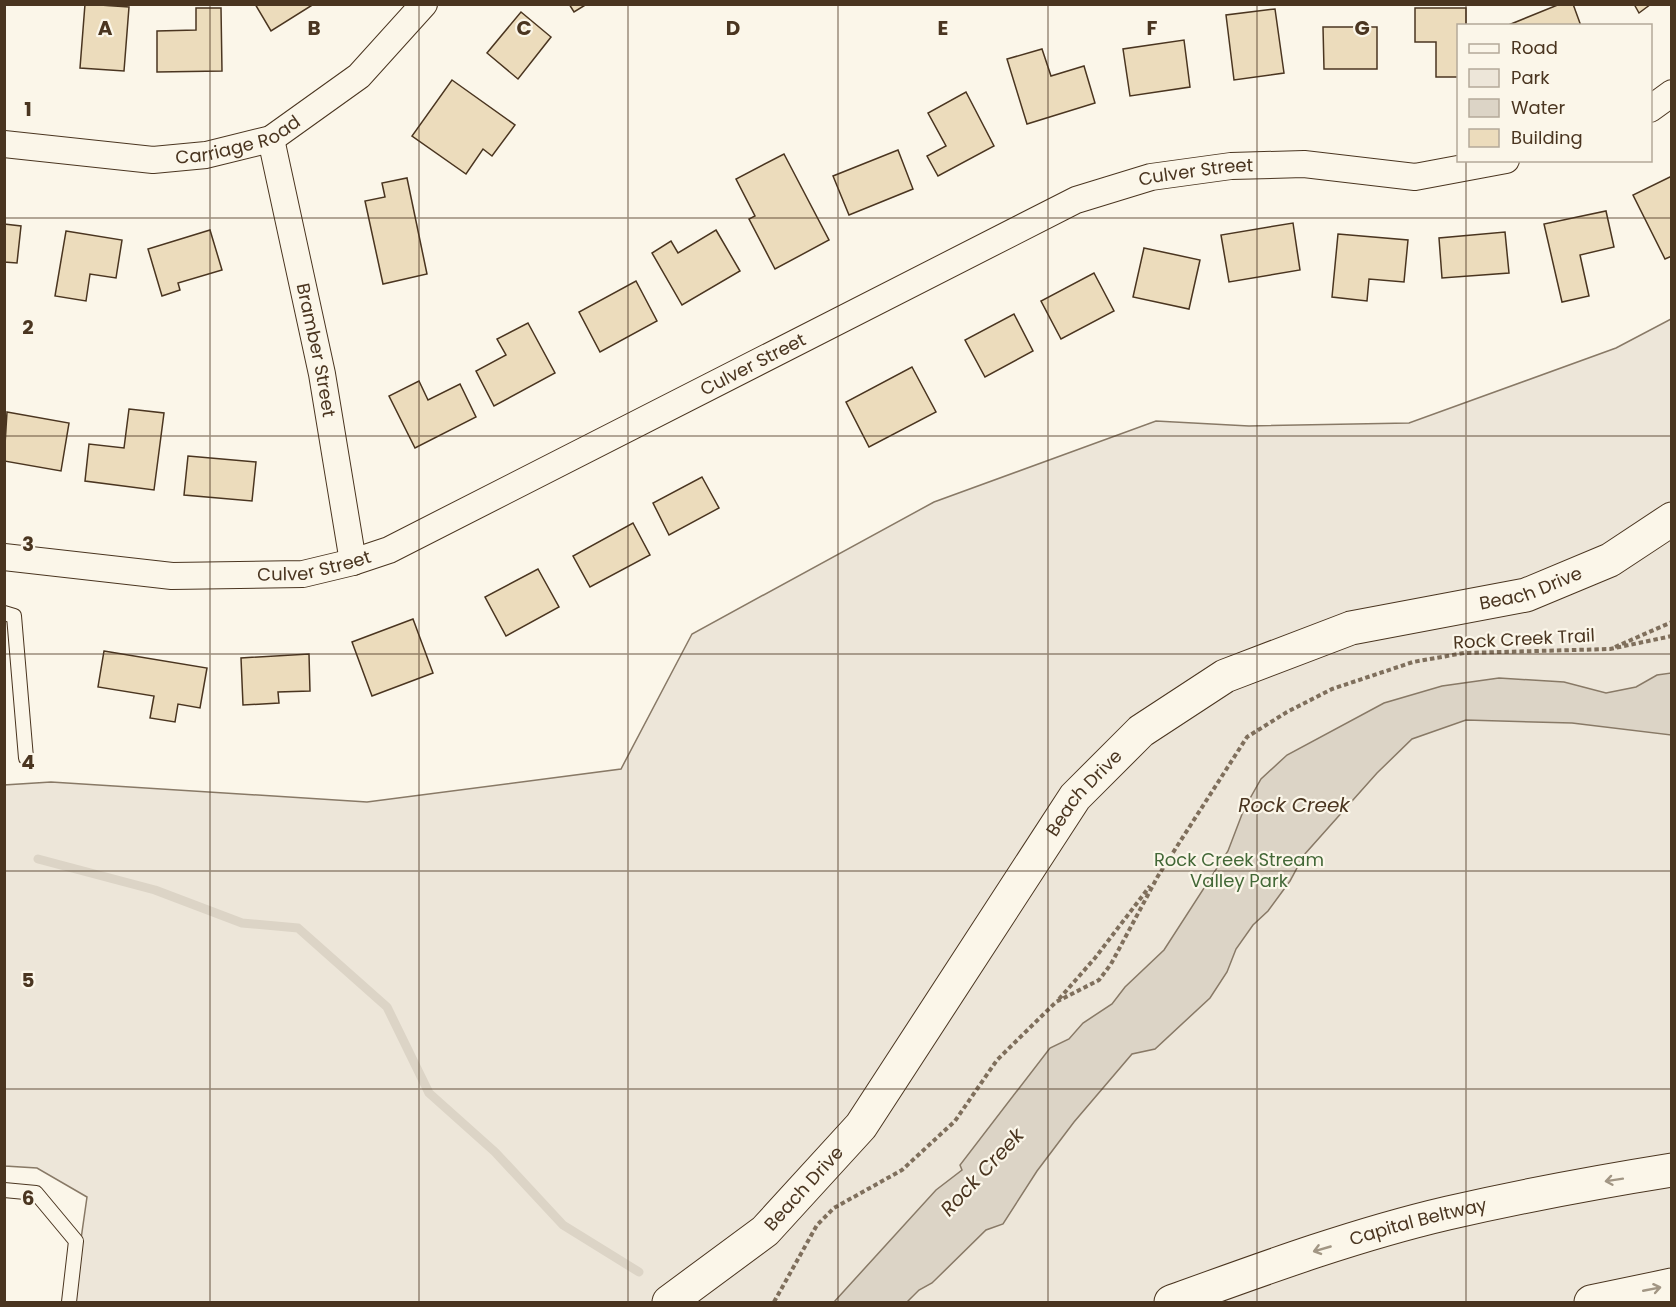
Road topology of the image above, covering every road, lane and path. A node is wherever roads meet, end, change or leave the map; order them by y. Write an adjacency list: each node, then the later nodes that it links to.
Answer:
1 (424, 4): 4 (street, Carriage Road)
2 (1671, 93): 3 (street)
3 (1652, 107)
4 (271, 139): 5 (street, Carriage Road); 9 (street, Bramber Street)
5 (4, 144)
6 (1495, 162): 9 (street, Culver Street)
7 (1671, 519): 21 (main road, Beach Drive)
8 (4, 557): 9 (street, Culver Street)
9 (352, 562)
10 (4, 613): 14 (lane)
11 (1671, 622): 13 (path)
12 (1671, 636): 13 (path, Rock Creek Trail)
13 (1610, 649): 15 (path, Rock Creek Trail)
14 (26, 758)
15 (1158, 876): 16 (path); 16 (path, Rock Creek Trail)
16 (1056, 1002): 22 (path, Rock Creek Trail)
17 (1671, 1170): 23 (main road, Capital Beltway, one-way to 23)
18 (4, 1190): 20 (lane)
19 (1671, 1285): 24 (main road, one-way to 19)
20 (69, 1302)
21 (669, 1302)
22 (774, 1302)
23 (1171, 1302)
24 (1591, 1302)

